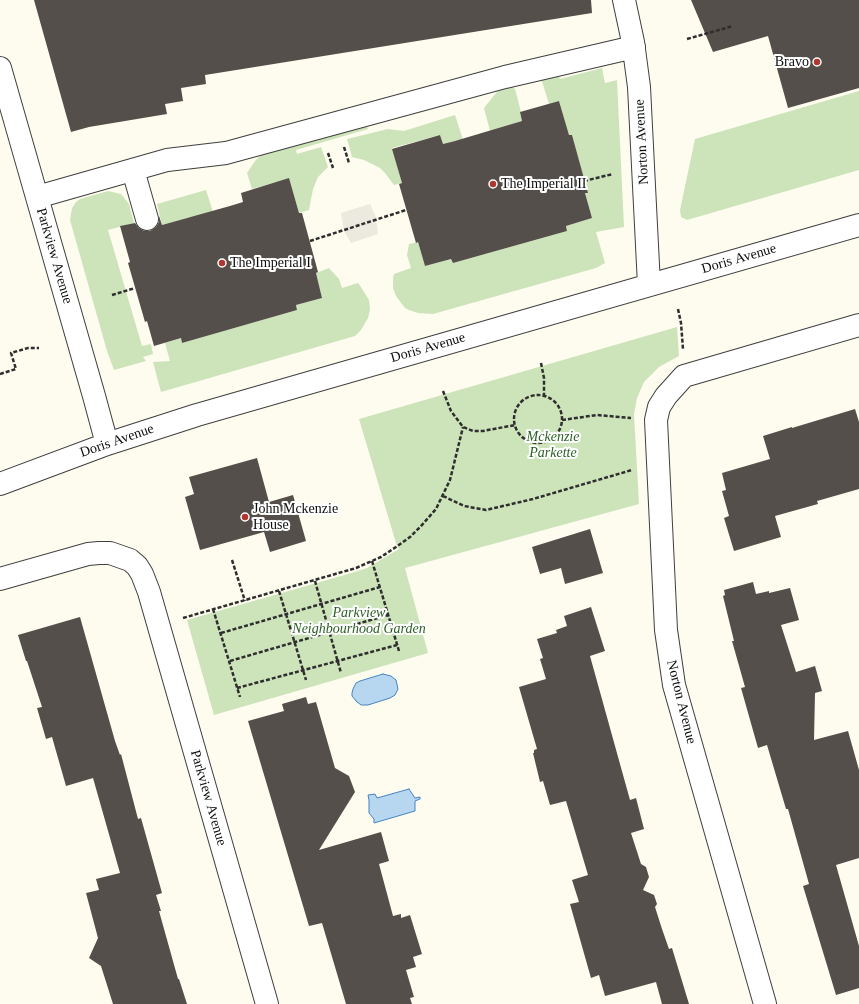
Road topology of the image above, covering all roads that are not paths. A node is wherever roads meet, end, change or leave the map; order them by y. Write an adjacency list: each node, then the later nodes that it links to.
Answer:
1 (624, 0): 2 (street, Norton Avenue)
2 (634, 48): 4 (street); 8 (street, Norton Avenue)
3 (0, 68): 5 (street, Parkview Avenue)
4 (133, 170): 5 (street); 6 (street)
5 (38, 197): 10 (street, Parkview Avenue)
6 (147, 219)
7 (859, 225): 8 (street, Doris Avenue)
8 (649, 285): 10 (street, Doris Avenue)
9 (859, 325): 14 (street, Norton Avenue)
10 (106, 444): 11 (street, Doris Avenue)
11 (0, 484)
12 (0, 579): 13 (street, Parkview Avenue)
13 (267, 1004)
14 (765, 1004)

